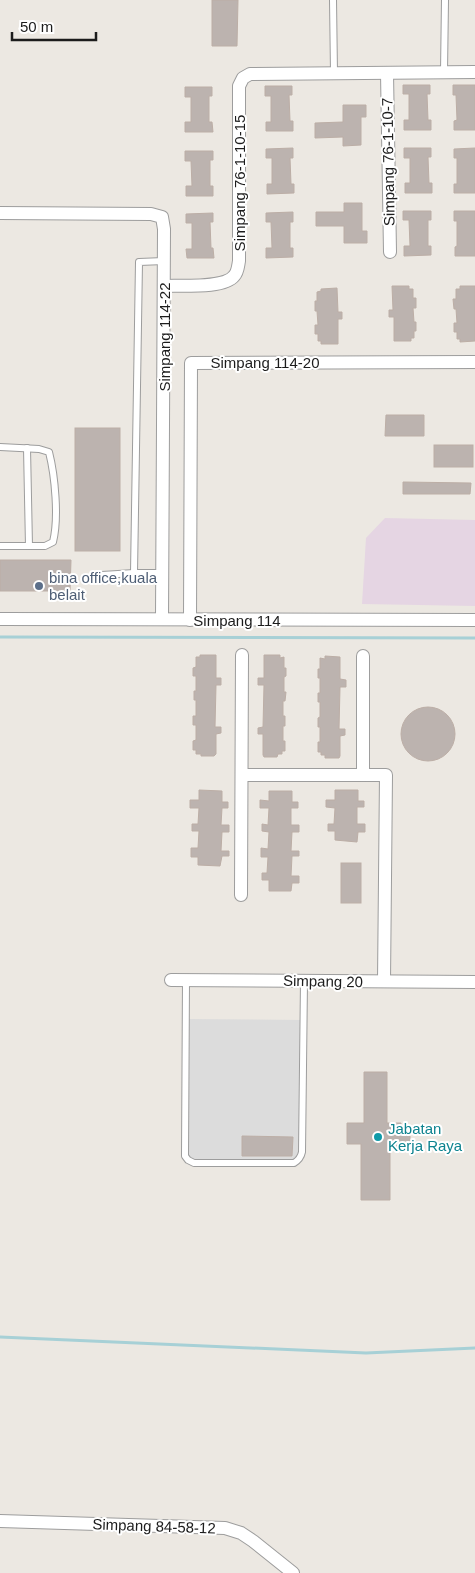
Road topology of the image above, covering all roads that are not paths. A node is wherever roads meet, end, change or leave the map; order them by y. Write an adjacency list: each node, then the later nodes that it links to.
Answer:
1 (333, 0): 5 (lane)
2 (445, 0): 3 (lane)
3 (444, 72): 4 (street); 6 (street)
4 (475, 72)
5 (334, 73): 6 (street); 10 (street, Simpang 76-1-10-15)
6 (388, 73): 8 (street, Simpang 76-1-10-7)
7 (0, 213): 9 (street, Simpang 114-22)
8 (390, 252)
9 (164, 261): 10 (street, Simpang 114-22); 16 (lane)
10 (164, 286): 17 (street, Simpang 114-22)
11 (475, 362): 21 (street, Simpang 114-20)
12 (0, 448): 13 (lane)
13 (27, 448): 15 (lane); 15 (lane)
14 (0, 546): 15 (lane)
15 (28, 546)
16 (134, 572): 17 (lane); 18 (lane)
17 (163, 573): 20 (street, Simpang 114-22)
18 (102, 574)
19 (0, 619): 20 (street, Simpang 114)
20 (162, 619): 21 (street, Simpang 114)
21 (190, 620): 22 (street, Simpang 114)
22 (475, 620)
23 (242, 655): 25 (street)
24 (363, 656): 26 (street)
25 (242, 774): 26 (street); 27 (street)
26 (363, 775): 31 (street)
27 (241, 896)
28 (171, 980): 29 (street, Simpang 20)
29 (186, 980): 30 (street, Simpang 20); 30 (lane)
30 (304, 981): 31 (street, Simpang 20)
31 (384, 981): 32 (street, Simpang 20)
32 (475, 982)
33 (0, 1521): 34 (street, Simpang 84-58-12)
34 (293, 1573)

